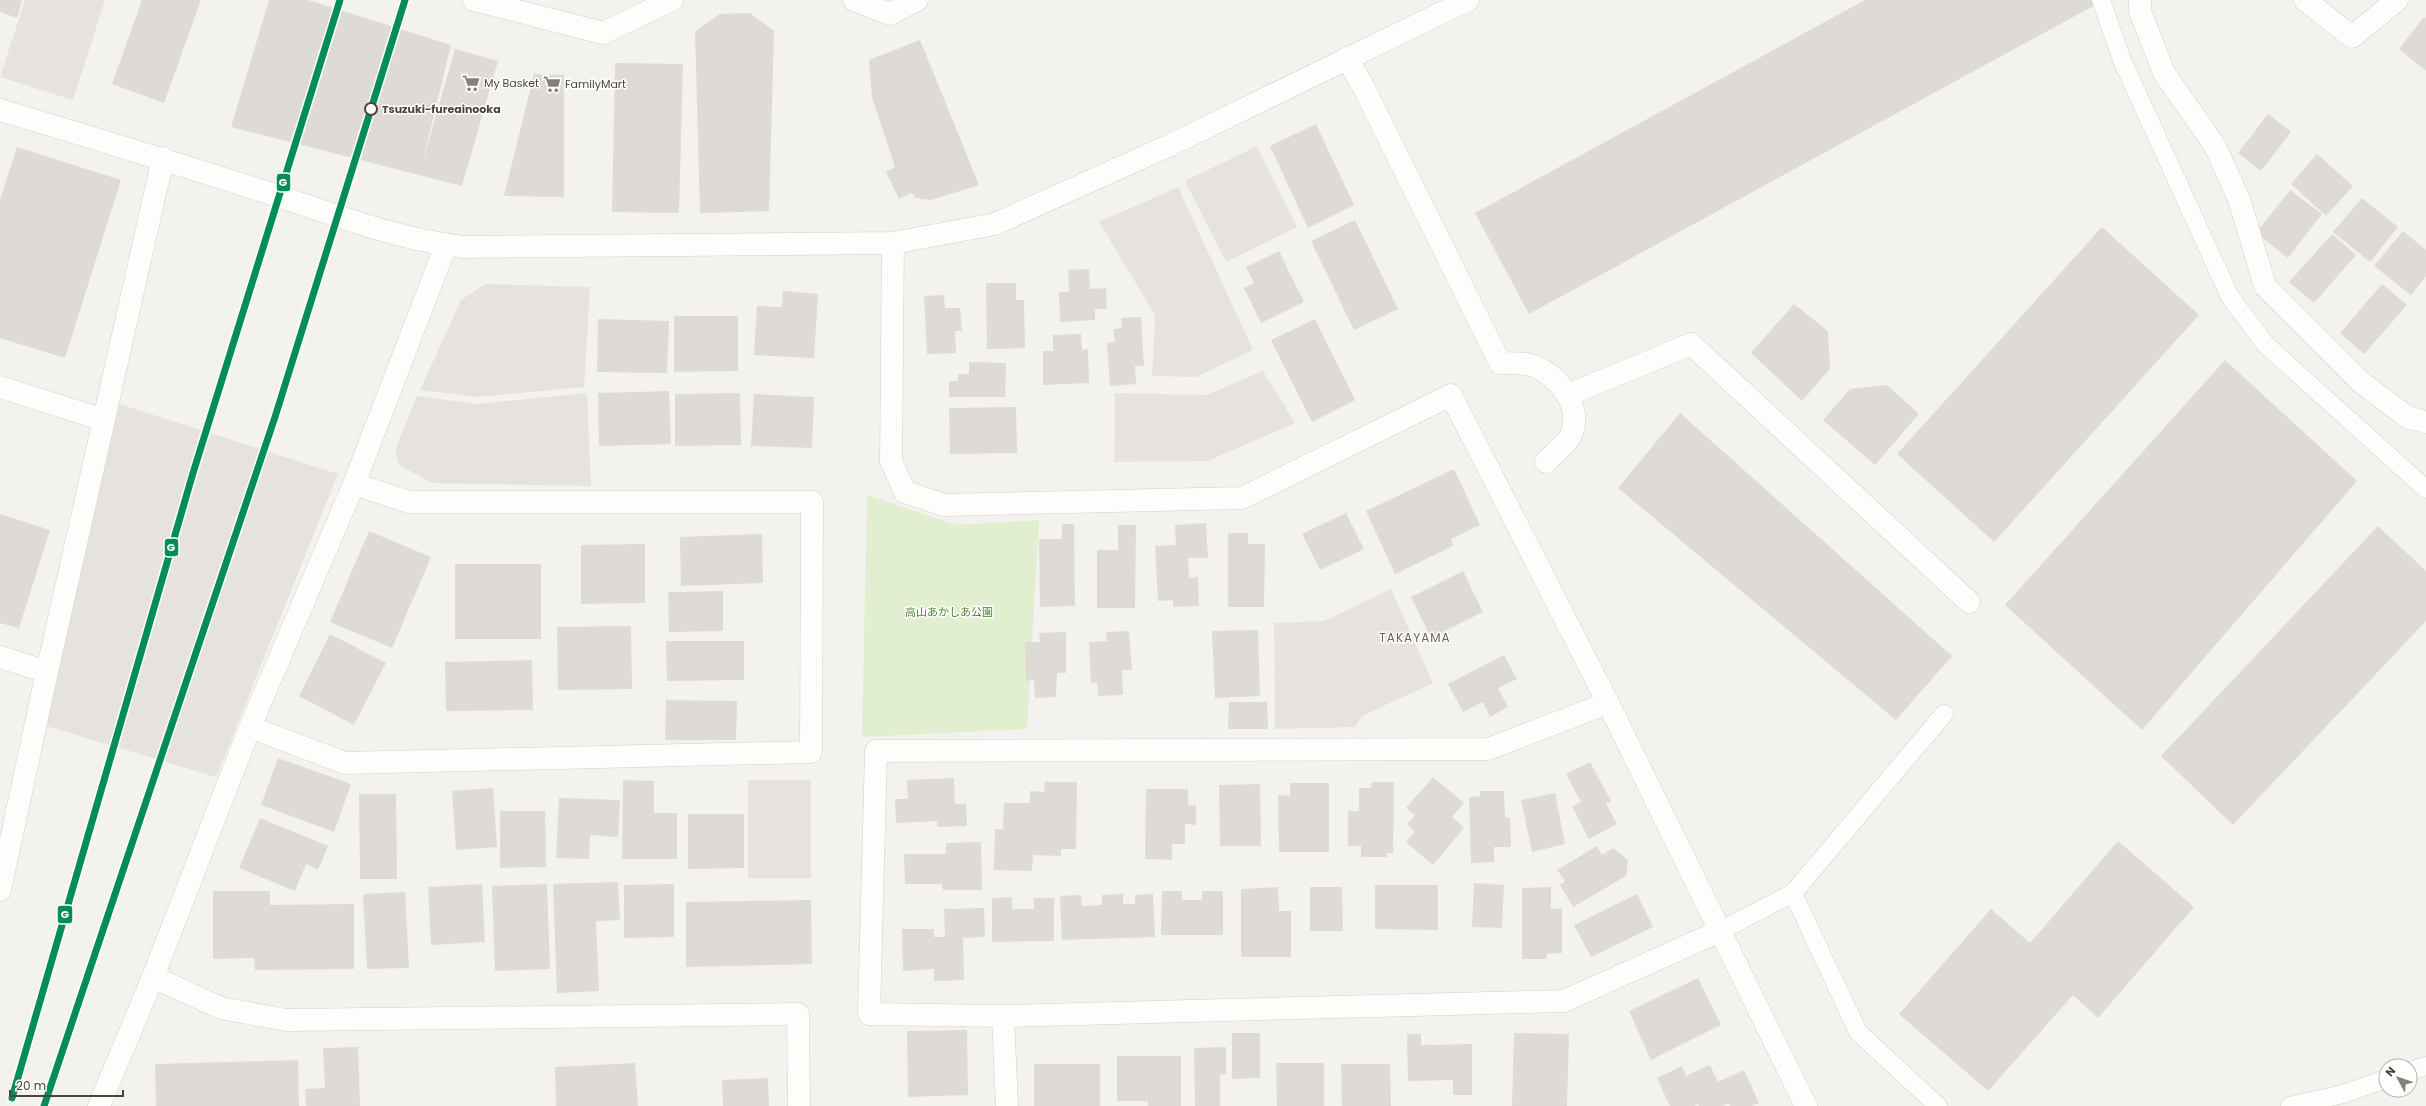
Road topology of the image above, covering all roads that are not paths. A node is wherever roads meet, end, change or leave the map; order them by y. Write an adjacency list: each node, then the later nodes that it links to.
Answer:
1 (474, 0): 2 (street)
2 (672, 0)
3 (854, 0): 4 (street)
4 (917, 0)
5 (1468, 0): 10 (street)
6 (2101, 0): 21 (lane)
7 (2140, 0): 18 (street)
8 (2305, 0): 9 (street)
9 (2397, 0)
10 (1347, 58): 13 (street); 16 (street)
11 (0, 110): 12 (street)
12 (164, 158): 14 (street); 17 (street)
13 (893, 243): 14 (street); 25 (street)
14 (446, 245): 20 (street)
15 (0, 387): 17 (street)
16 (1568, 395): 19 (street); 22 (street)
17 (104, 420): 24 (street)
18 (2426, 422)
19 (1546, 462)
20 (354, 484): 27 (street); 27 (street)
21 (2426, 489)
22 (1969, 602)
23 (0, 657): 24 (street)
24 (48, 672): 28 (street)
25 (1608, 703): 30 (street); 32 (street)
26 (1944, 714): 29 (lane)
27 (250, 727): 31 (street)
28 (0, 890)
29 (1793, 893): 30 (lane); 38 (lane)
30 (1720, 931): 32 (street); 37 (street)
31 (153, 977): 34 (street); 35 (street)
32 (1003, 1016): 36 (street)
33 (2378, 1082): 39 (lane)
34 (99, 1106)
35 (799, 1106)
36 (1007, 1106)
37 (1806, 1106)
38 (1938, 1106)
39 (2290, 1106)

